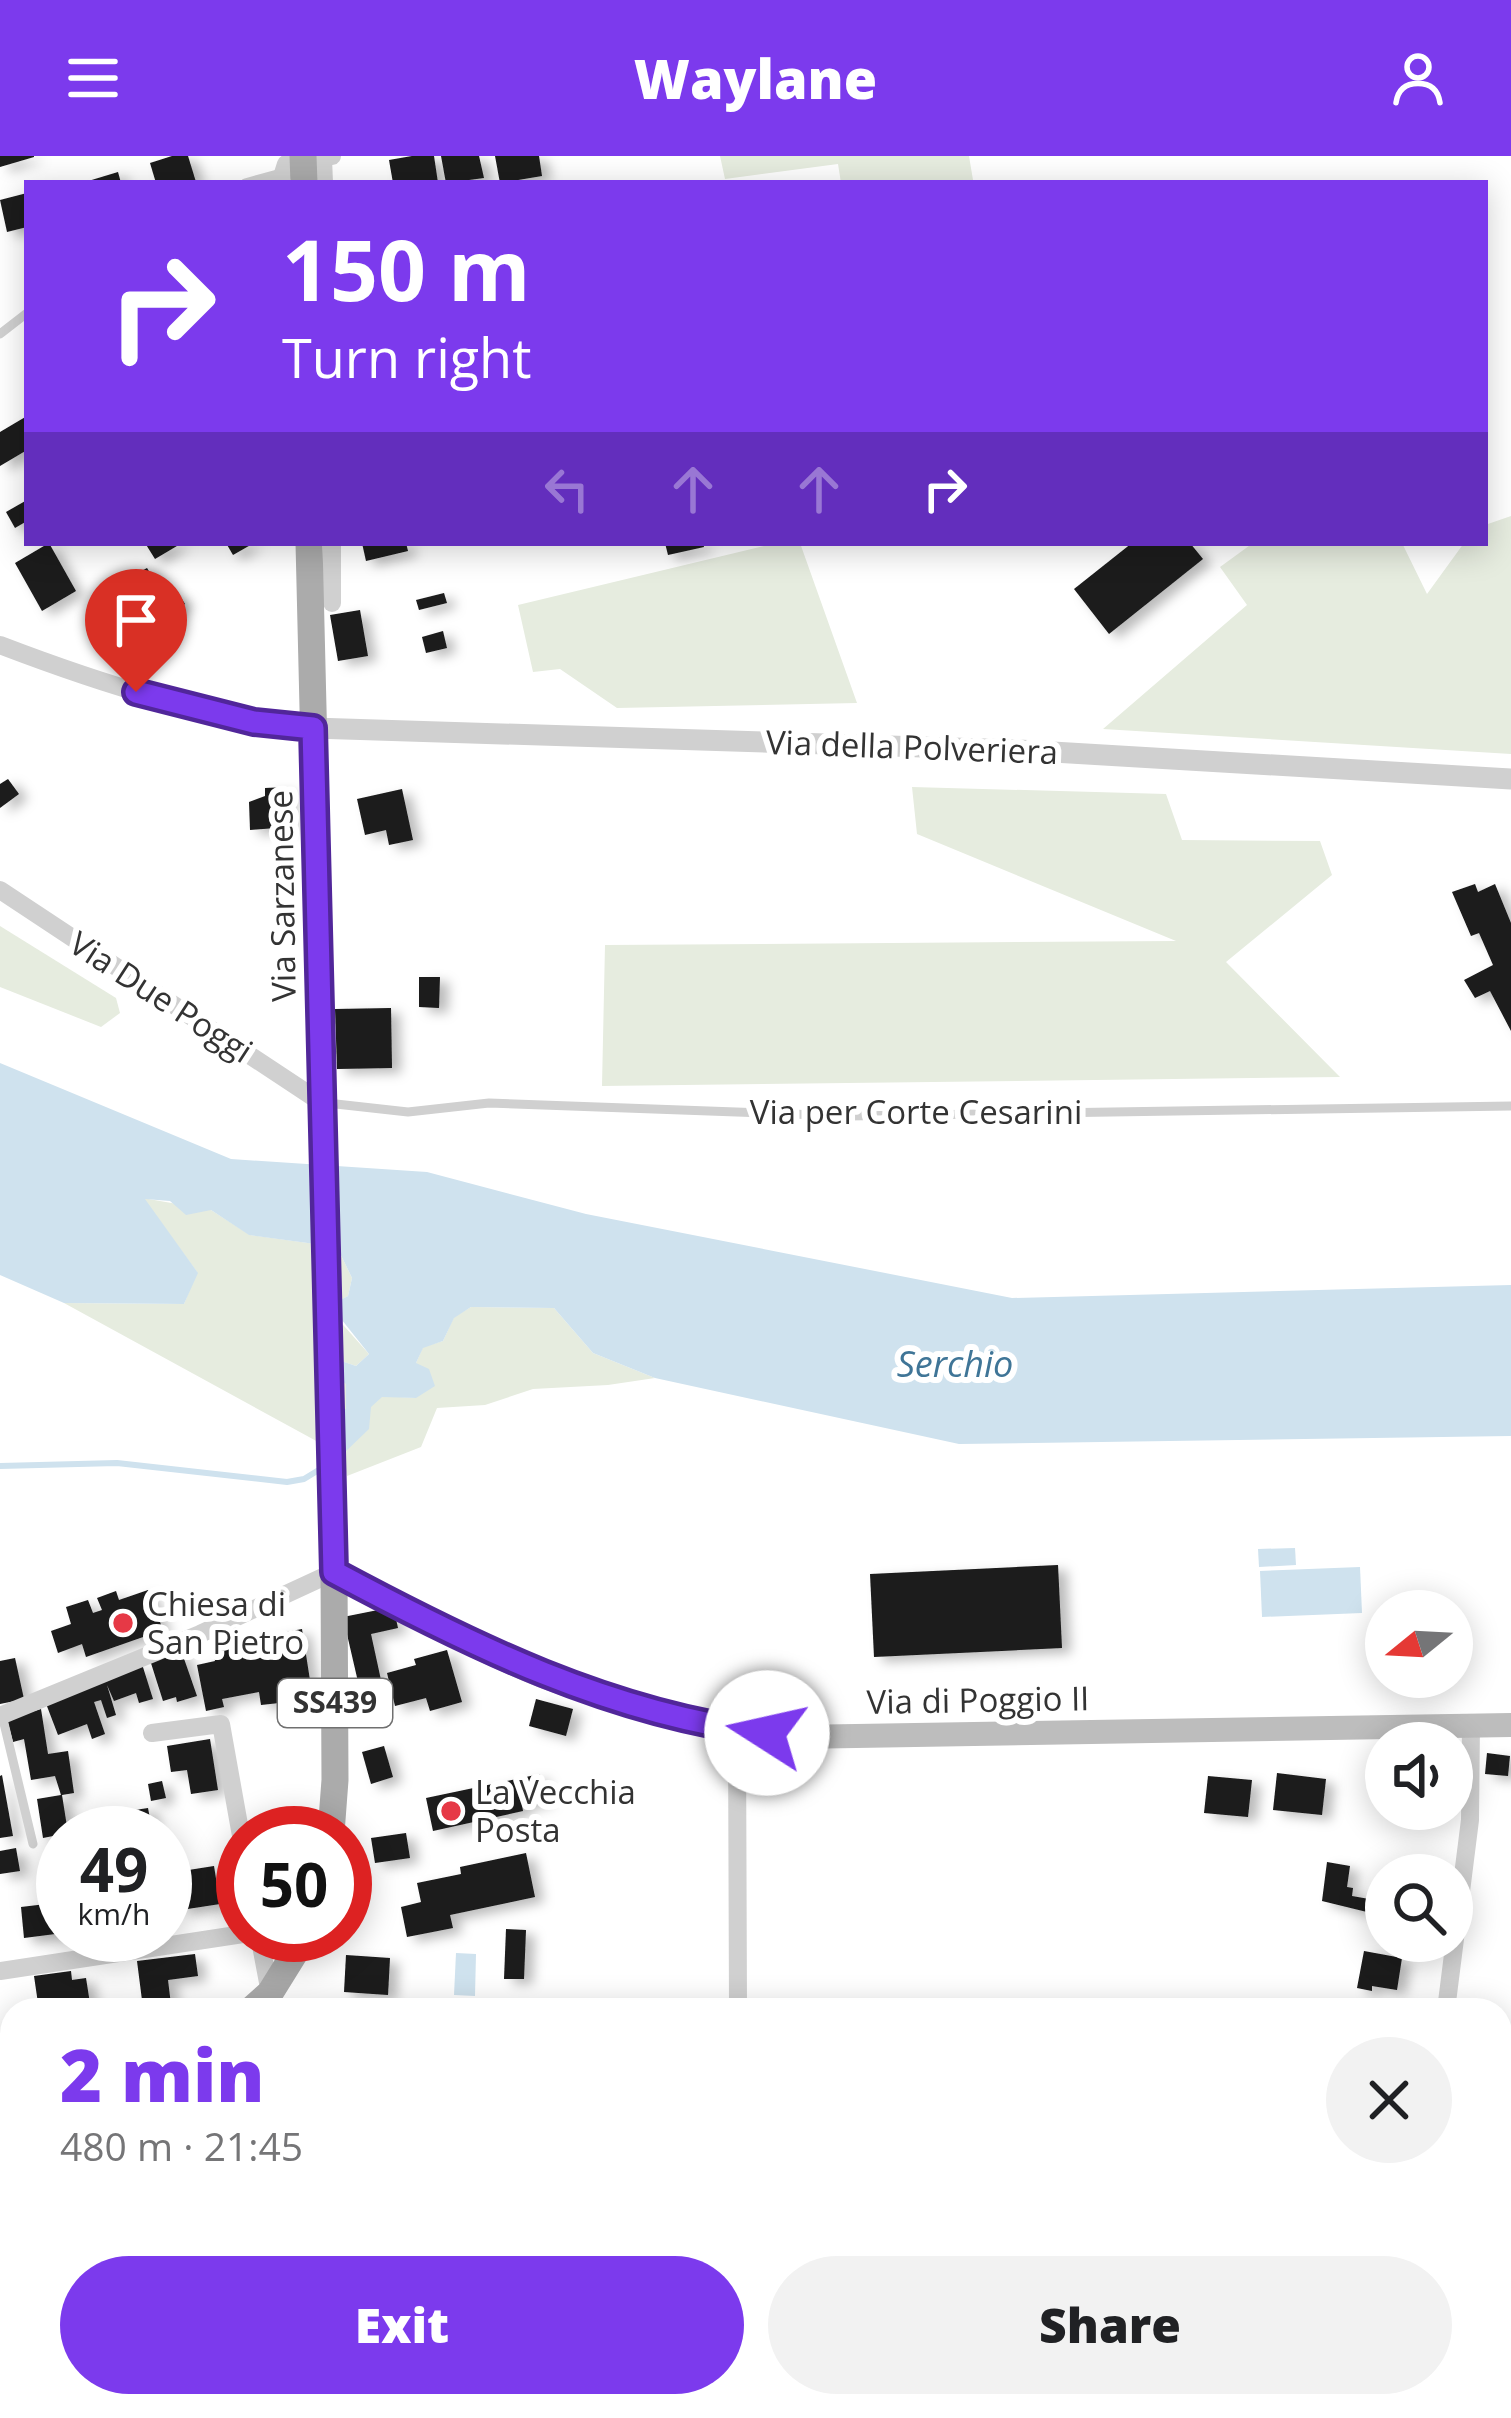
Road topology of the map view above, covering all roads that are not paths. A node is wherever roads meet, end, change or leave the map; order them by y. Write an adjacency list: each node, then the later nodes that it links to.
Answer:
1 (332, 156): 2 (street)
2 (299, 168): 3 (lane)
3 (256, 180)
4 (24, 315): 5 (lane)
5 (0, 334)
6 (309, 546): 10 (main road, Via Sarzanese / SS439)
7 (332, 546): 8 (street)
8 (332, 603)
9 (0, 645): 10 (street)
10 (313, 728): 11 (street, Via della Polveriera); 13 (main road, Via Sarzanese / SS439)
11 (1511, 779)
12 (0, 890): 13 (street, Via Due Poggi)
13 (322, 1102): 14 (lane, Via per Corte Cesarini); 15 (main road, SS439)
14 (1511, 1106)
15 (334, 1572): 16 (street); 20 (main road, Via di Poggio II); 23 (main road, SS439)
16 (1, 1715): 25 (lane)
17 (1473, 1724): 18 (main road, Via di Poggio II)
18 (1511, 1725)
19 (1365, 1726): 20 (main road, Via di Poggio II)
20 (737, 1730): 32 (street)
21 (152, 1733): 22 (street)
22 (236, 1806)
23 (334, 1806)
24 (1469, 1830): 33 (street)
25 (32, 1844)
26 (216, 1938): 29 (street)
27 (262, 1962): 30 (street)
28 (290, 1962): 31 (main road)
29 (0, 1971)
30 (265, 1998)
31 (269, 1998)
32 (738, 1998)
33 (1448, 1998)

